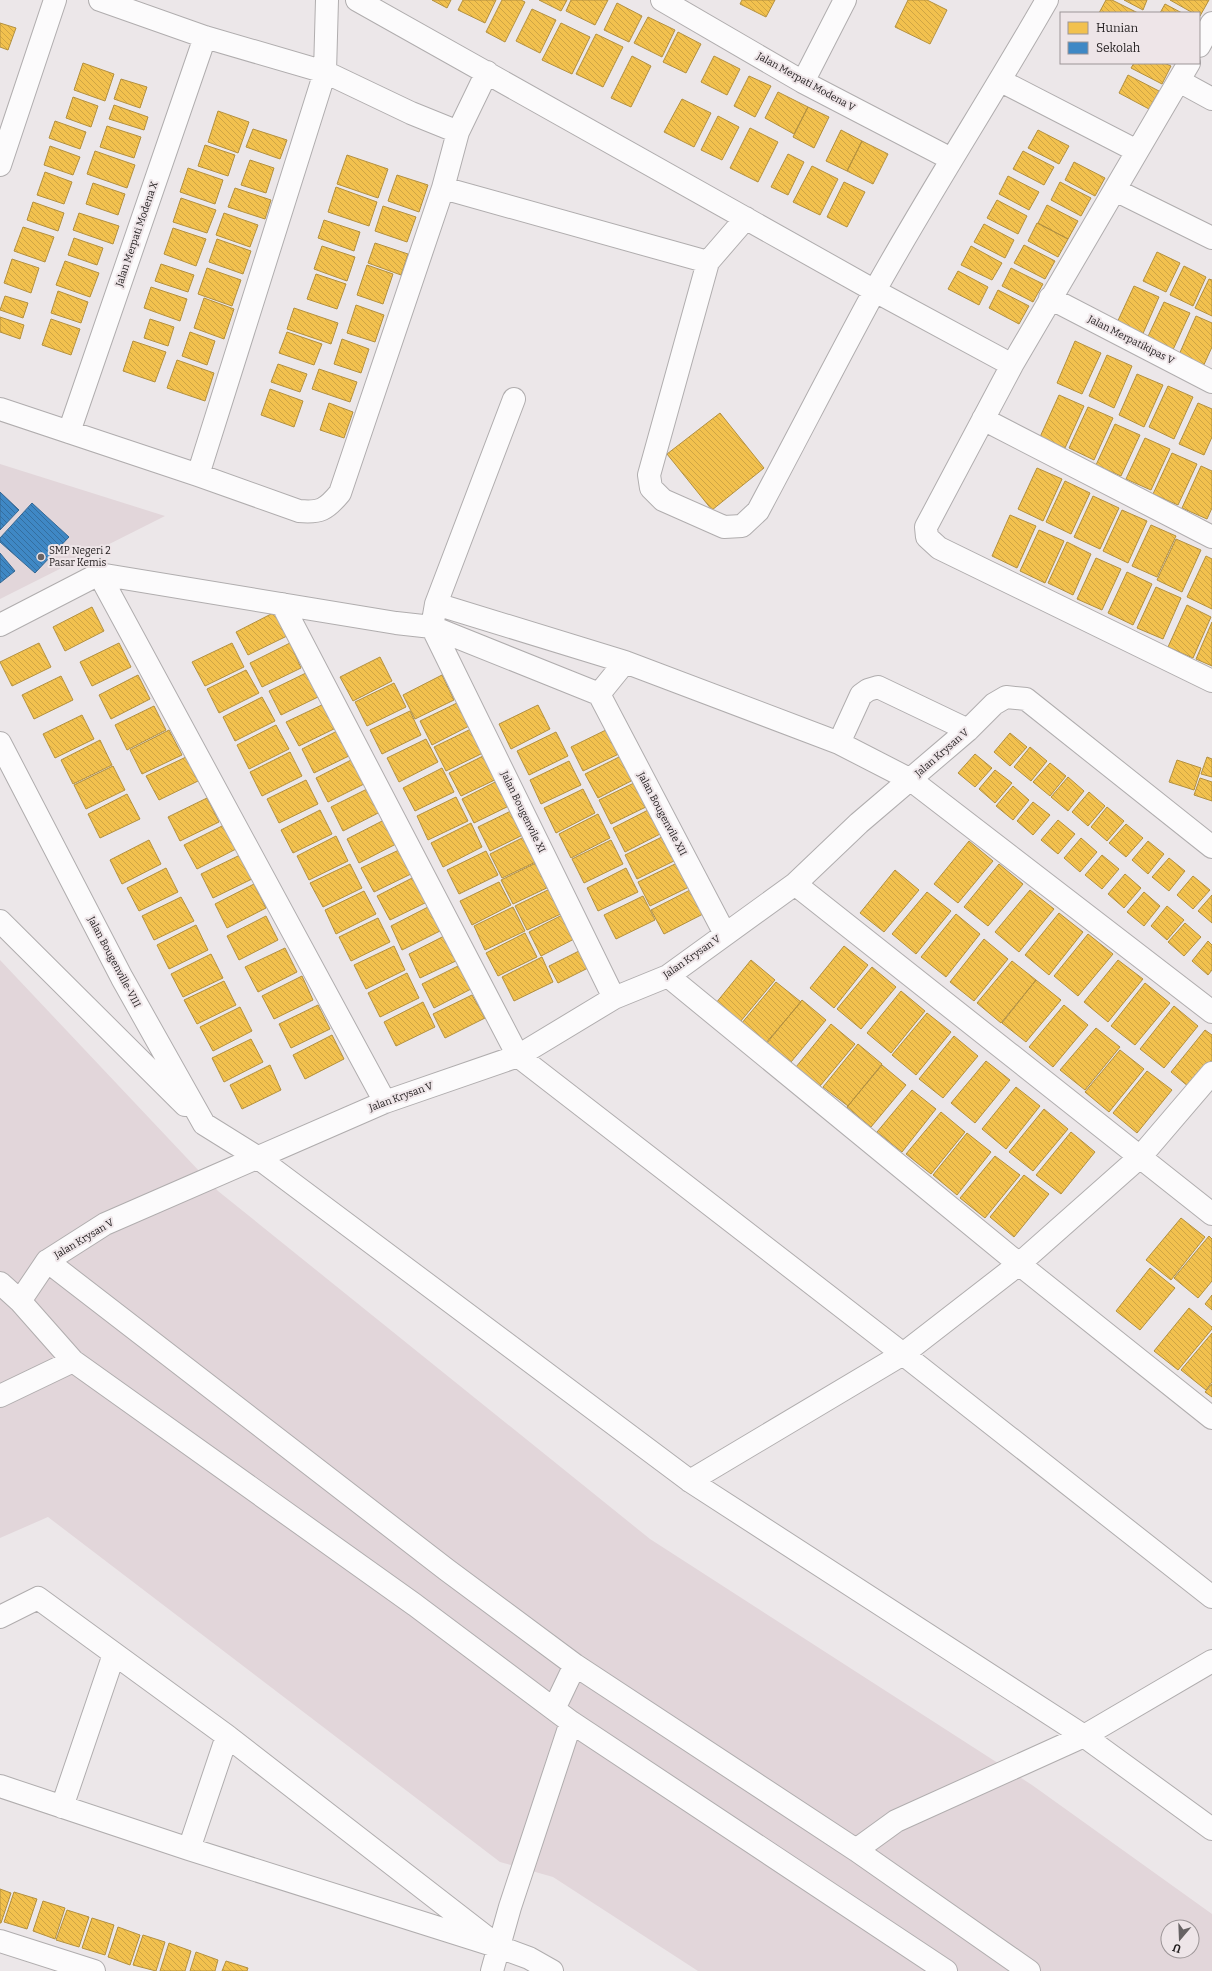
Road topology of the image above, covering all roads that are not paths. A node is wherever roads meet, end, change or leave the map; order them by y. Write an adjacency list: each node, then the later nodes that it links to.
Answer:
1 (55, 0): 20 (street)
2 (100, 0): 9 (street)
3 (327, 0): 11 (street)
4 (357, 0): 12 (street)
5 (662, 0): 15 (street, Jalan Merpati Modena V)
6 (845, 0): 15 (street)
7 (1047, 0): 14 (street)
8 (1212, 23): 10 (street)
9 (205, 37): 11 (street); 33 (street, Jalan Merpati Modena X)
10 (1200, 44)
11 (325, 72): 17 (street); 34 (street)
12 (487, 72): 17 (street); 23 (street)
13 (1184, 72): 16 (street); 18 (street)
14 (1001, 81): 18 (street); 19 (street)
15 (803, 82): 19 (street, Jalan Merpati Modena V)
16 (1212, 99)
17 (458, 132): 21 (street)
18 (1137, 151): 22 (street)
19 (951, 159): 26 (street)
20 (0, 165)
21 (443, 188): 25 (street); 34 (street)
22 (1115, 190): 24 (street); 27 (street)
23 (746, 218): 25 (street); 26 (street)
24 (1212, 238)
25 (708, 262): 26 (street)
26 (875, 291): 28 (street)
27 (1050, 298): 28 (street); 29 (street, Jalan Merpatikipas V)
28 (1012, 365): 32 (street)
29 (1212, 382)
30 (514, 399): 38 (street)
31 (0, 410): 33 (street)
32 (983, 419): 35 (street); 42 (street)
33 (69, 432): 34 (street)
34 (198, 474)
35 (1212, 537)
36 (99, 574): 37 (street); 39 (street); 57 (street)
37 (282, 604): 40 (street); 55 (street)
38 (436, 604): 40 (street); 41 (street)
39 (0, 625)
40 (432, 627): 43 (street); 53 (street, Jalan Bougenvile XI)
41 (625, 662): 43 (street); 46 (street)
42 (1212, 681)
43 (599, 694): 51 (street, Jalan Bougenvile XII)
44 (968, 730): 46 (street); 47 (street, Jalan Krysan V); 48 (street, Jalan Krysan V)
45 (0, 743): 58 (street, Jalan Bougenville-VIII)
46 (839, 743): 47 (street)
47 (911, 780): 49 (street, Jalan Krysan V); 54 (street)
48 (1212, 847)
49 (795, 884): 51 (street, Jalan Krysan V); 59 (street)
50 (0, 921): 58 (street)
51 (725, 934): 52 (street, Jalan Krysan V)
52 (668, 976): 53 (street, Jalan Krysan V); 63 (street)
53 (614, 998): 55 (street, Jalan Krysan V)
54 (1212, 1012)
55 (518, 1056): 57 (street, Jalan Krysan V); 66 (street)
56 (1212, 1073): 59 (street)
57 (385, 1102): 60 (street, Jalan Krysan V)
58 (204, 1124): 60 (street, Jalan Bougenville-VIII)
59 (1141, 1156): 61 (street); 63 (street)
60 (257, 1157): 62 (street, Jalan Krysan V); 70 (street, Jalan Bougenville-VIII)
61 (1212, 1214)
62 (47, 1261): 65 (street); 75 (street)
63 (1019, 1264): 66 (street); 69 (street)
64 (0, 1283): 65 (street)
65 (20, 1301): 67 (street)
66 (903, 1354): 70 (street); 71 (street)
67 (73, 1361): 68 (street); 76 (street)
68 (0, 1396)
69 (1212, 1418)
70 (690, 1481): 78 (street, Jalan Bougenville-VIII)
71 (1212, 1597)
72 (0, 1617): 73 (street)
73 (114, 1654): 77 (street); 80 (street)
74 (1212, 1661): 78 (street)
75 (575, 1665): 76 (street); 83 (street)
76 (563, 1715): 85 (street); 89 (street)
77 (227, 1736): 82 (street); 85 (street)
78 (1084, 1736): 81 (street, Jalan Bougenville-VIII); 83 (street)
79 (0, 1786): 80 (street)
80 (62, 1807): 82 (street)
81 (1212, 1829)
82 (189, 1849): 85 (street)
83 (856, 1850): 90 (street)
84 (0, 1942): 86 (street)
85 (499, 1947): 87 (street); 88 (street)
86 (94, 1971)
87 (492, 1971)
88 (552, 1971)
89 (946, 1971)
90 (1029, 1971)

